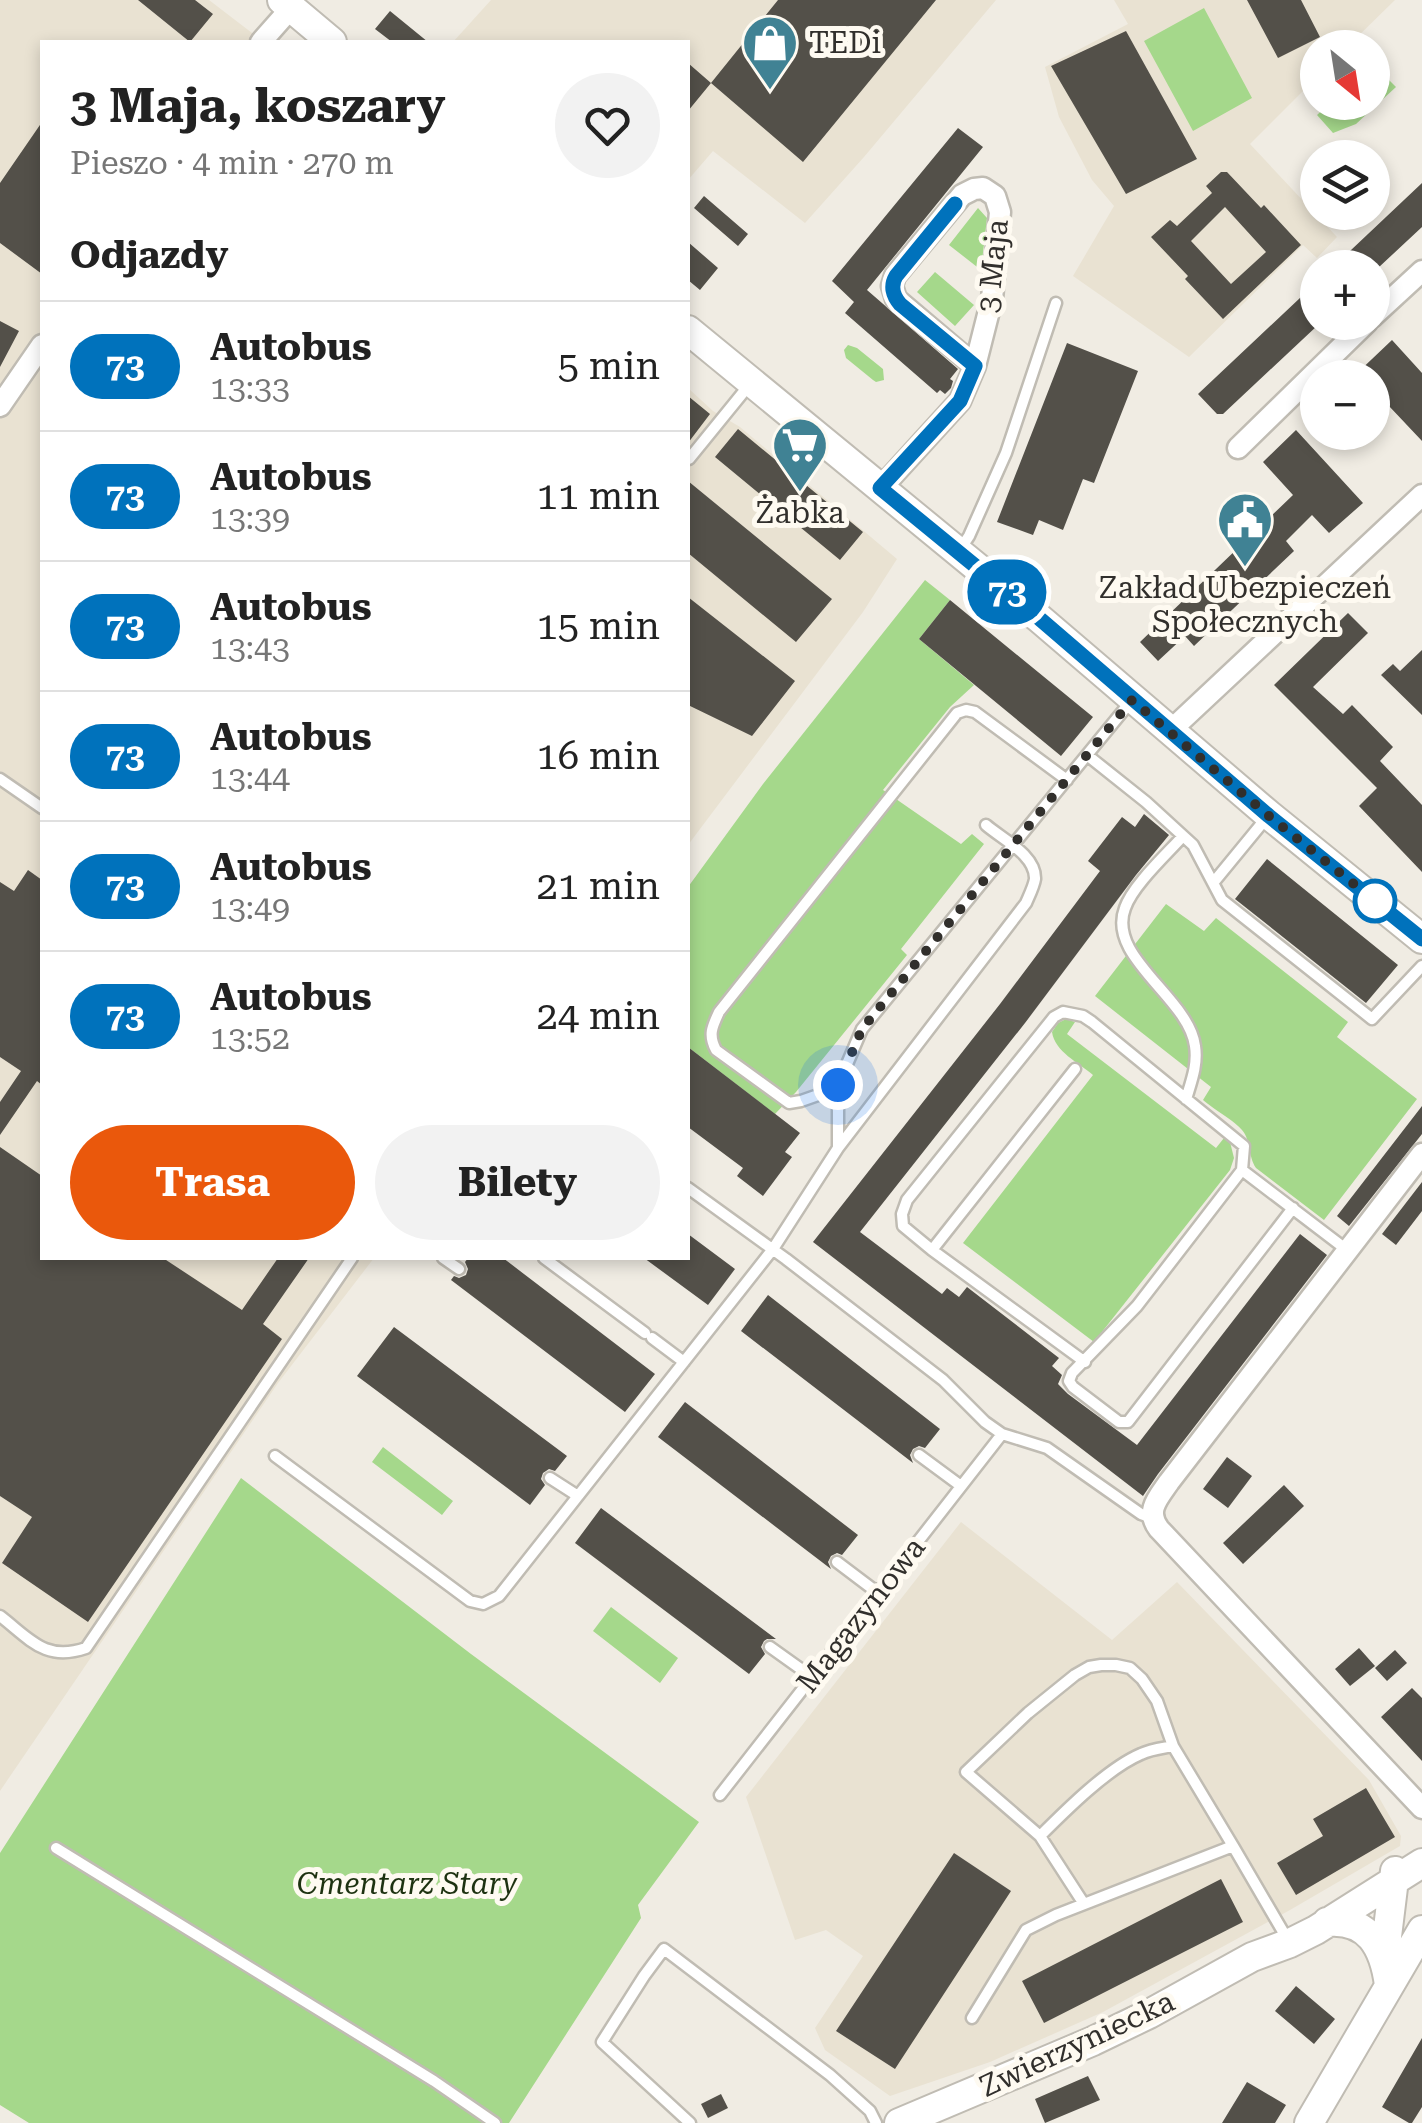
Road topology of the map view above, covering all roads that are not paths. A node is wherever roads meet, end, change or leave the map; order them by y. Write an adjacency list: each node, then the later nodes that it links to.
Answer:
1 (286, 4): 2 (street); 3 (street)
2 (263, 40)
3 (330, 40)
4 (1422, 271): 5 (street)
5 (1390, 301)
6 (1056, 302): 17 (lane)
7 (690, 332): 11 (street)
8 (1349, 340): 13 (street)
9 (40, 348): 12 (street)
10 (975, 366): 10 (street, 3 Maja); 15 (street, 3 Maja)
11 (751, 382): 14 (lane); 15 (street)
12 (0, 406)
13 (1238, 448)
14 (690, 459)
15 (880, 488): 17 (street)
16 (1422, 495): 19 (street)
17 (958, 552): 18 (street)
18 (1132, 700): 19 (street); 20 (lane)
19 (1170, 731): 24 (street)
20 (1087, 755): 22 (lane); 26 (lane)
21 (0, 779): 23 (lane)
22 (1066, 780): 27 (lane); 32 (lane)
23 (40, 807)
24 (1269, 816): 28 (lane); 29 (street)
25 (986, 825): 27 (lane)
26 (1184, 836): 28 (lane); 33 (lane)
27 (1012, 846): 32 (lane); 34 (lane)
28 (1213, 883): 30 (lane)
29 (1422, 939)
30 (1422, 966)
31 (1076, 1068): 40 (lane)
32 (838, 1088): 34 (lane)
33 (1186, 1099): 36 (lane); 40 (lane)
34 (838, 1148): 39 (lane)
35 (1422, 1154): 41 (street)
36 (1242, 1170): 38 (lane); 47 (lane)
37 (690, 1189): 39 (lane)
38 (1292, 1208): 41 (lane); 47 (lane)
39 (772, 1249): 46 (lane); 48 (lane)
40 (932, 1250): 47 (lane)
41 (1347, 1250): 54 (street)
42 (351, 1260): 57 (lane)
43 (547, 1260): 46 (lane)
44 (438, 1261): 45 (lane)
45 (459, 1269)
46 (684, 1362): 53 (lane)
47 (1085, 1362)
48 (1002, 1434): 52 (lane, Magazynowa); 54 (lane)
49 (919, 1455): 52 (lane)
50 (276, 1456): 53 (lane)
51 (550, 1478): 53 (lane)
52 (961, 1486): 56 (lane, Magazynowa)
53 (578, 1496)
54 (1153, 1518): 62 (street)
55 (837, 1562): 56 (lane)
56 (878, 1593): 59 (lane, Magazynowa)
57 (0, 1616)
58 (770, 1647): 59 (lane)
59 (812, 1678): 61 (lane, Magazynowa)
60 (1173, 1746): 63 (lane); 63 (lane); 65 (lane)
61 (720, 1795)
62 (1422, 1808)
63 (1040, 1836): 68 (lane)
64 (1422, 1844): 67 (street, Zwierzyniecka)
65 (1232, 1846): 68 (lane); 71 (lane)
66 (56, 1848): 74 (lane)
67 (1409, 1873): 69 (street, Zwierzyniecka); 71 (street, Zwierzyniecka); 72 (street)
68 (1084, 1904): 73 (lane)
69 (1326, 1922): 71 (street, Zwierzyniecka); 72 (street)
70 (1422, 1930): 72 (street)
71 (1286, 1936): 77 (street, Zwierzyniecka)
72 (1386, 1973): 78 (street)
73 (972, 2018)
74 (495, 2123)
75 (690, 2123): 76 (lane)
76 (876, 2123)
77 (899, 2123)
78 (1309, 2123)

